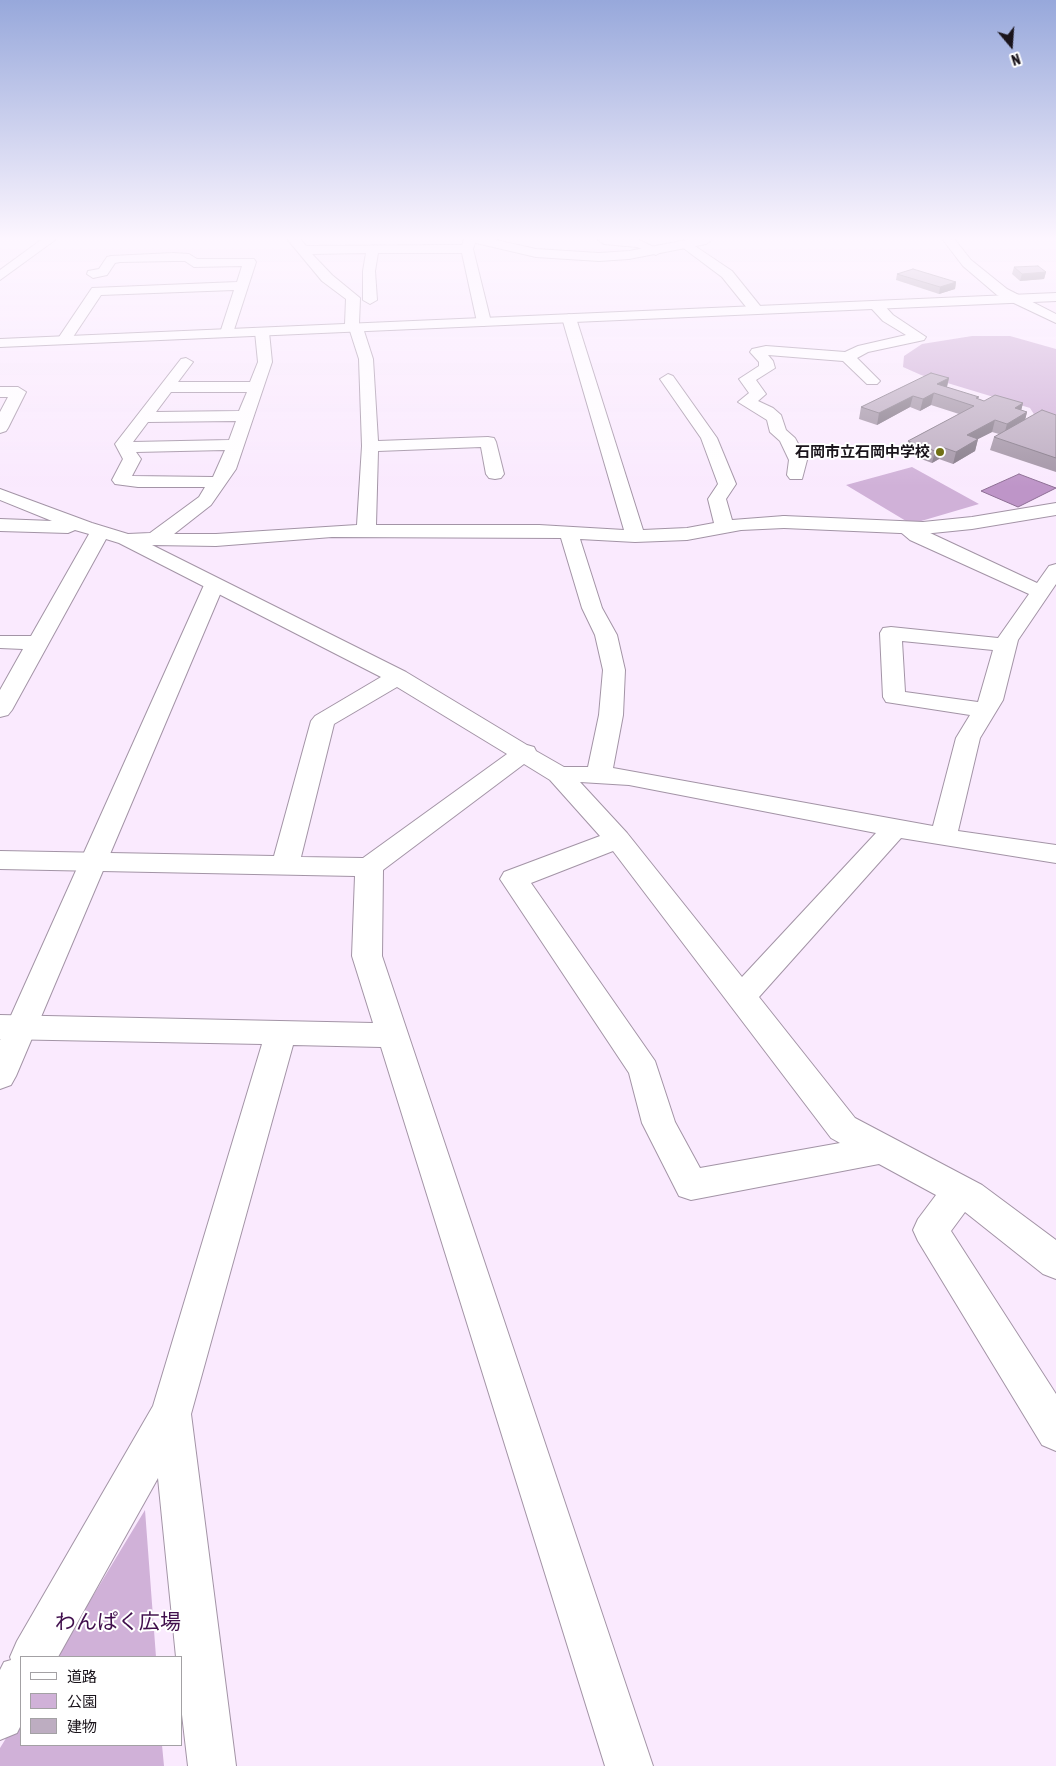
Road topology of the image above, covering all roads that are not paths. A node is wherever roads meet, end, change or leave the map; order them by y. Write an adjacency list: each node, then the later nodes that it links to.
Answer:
1 (76, 322): 10 (main road)
2 (230, 322): 9 (main road)
3 (352, 322): 7 (main road)
4 (473, 322): 7 (main road)
5 (570, 322): 36 (main road)
6 (895, 322): 12 (main road)
7 (355, 327): 8 (main road); 23 (main road)
8 (262, 332): 9 (main road); 17 (main road)
9 (227, 333): 10 (main road)
10 (64, 340): 11 (main road)
11 (0, 343)
12 (847, 357): 15 (main road); 26 (main road)
13 (186, 362): 16 (main road)
14 (668, 379): 31 (main road)
15 (872, 381)
16 (166, 387): 17 (main road); 20 (main road)
17 (256, 387): 19 (main road)
18 (0, 392): 21 (main road)
19 (246, 416): 20 (main road); 22 (main road)
20 (144, 417): 24 (main road)
21 (0, 428)
22 (235, 445): 24 (main road); 27 (main road)
23 (370, 446): 25 (main road); 34 (main road)
24 (126, 447): 27 (main road)
25 (495, 474)
26 (796, 475)
27 (219, 482): 38 (main road)
28 (0, 494): 32 (main road)
29 (1056, 509): 33 (main road)
30 (0, 525): 32 (main road)
31 (724, 527): 33 (main road); 36 (main road)
32 (92, 529): 37 (main road); 43 (main road)
33 (906, 529): 41 (main road)
34 (366, 532): 35 (main road); 38 (main road)
35 (569, 532): 36 (main road); 49 (main road)
36 (635, 536)
37 (126, 539): 38 (main road); 40 (main road)
38 (155, 539)
39 (1056, 570): 41 (main road)
40 (214, 586): 45 (main road); 56 (main road)
41 (1041, 592): 44 (main road)
42 (0, 642): 43 (main road)
43 (39, 642): 46 (main road)
44 (1006, 645): 47 (main road); 47 (main road)
45 (398, 677): 48 (main road); 57 (main road)
46 (0, 710)
47 (986, 710): 52 (main road)
48 (525, 752): 50 (main road); 58 (main road)
49 (599, 774): 50 (main road); 51 (main road)
50 (559, 775): 53 (main road)
51 (895, 828): 52 (main road); 59 (main road)
52 (944, 837): 54 (main road)
53 (618, 840): 59 (main road); 64 (main road)
54 (1056, 854)
55 (0, 860): 56 (main road)
56 (93, 863): 57 (main road); 60 (main road)
57 (285, 864): 58 (main road)
58 (369, 867): 62 (main road)
59 (741, 997): 64 (main road)
60 (11, 1027): 61 (main road); 63 (main road)
61 (281, 1032): 62 (main road); 67 (main road)
62 (394, 1035): 73 (main road)
63 (0, 1076)
64 (883, 1149): 65 (main road)
65 (960, 1191): 66 (main road); 68 (main road)
66 (1056, 1262)
67 (171, 1414): 69 (main road); 72 (main road)
68 (1056, 1431)
69 (34, 1656)
70 (20, 1681): 71 (main road)
71 (0, 1716)
72 (212, 1766)
73 (629, 1766)

